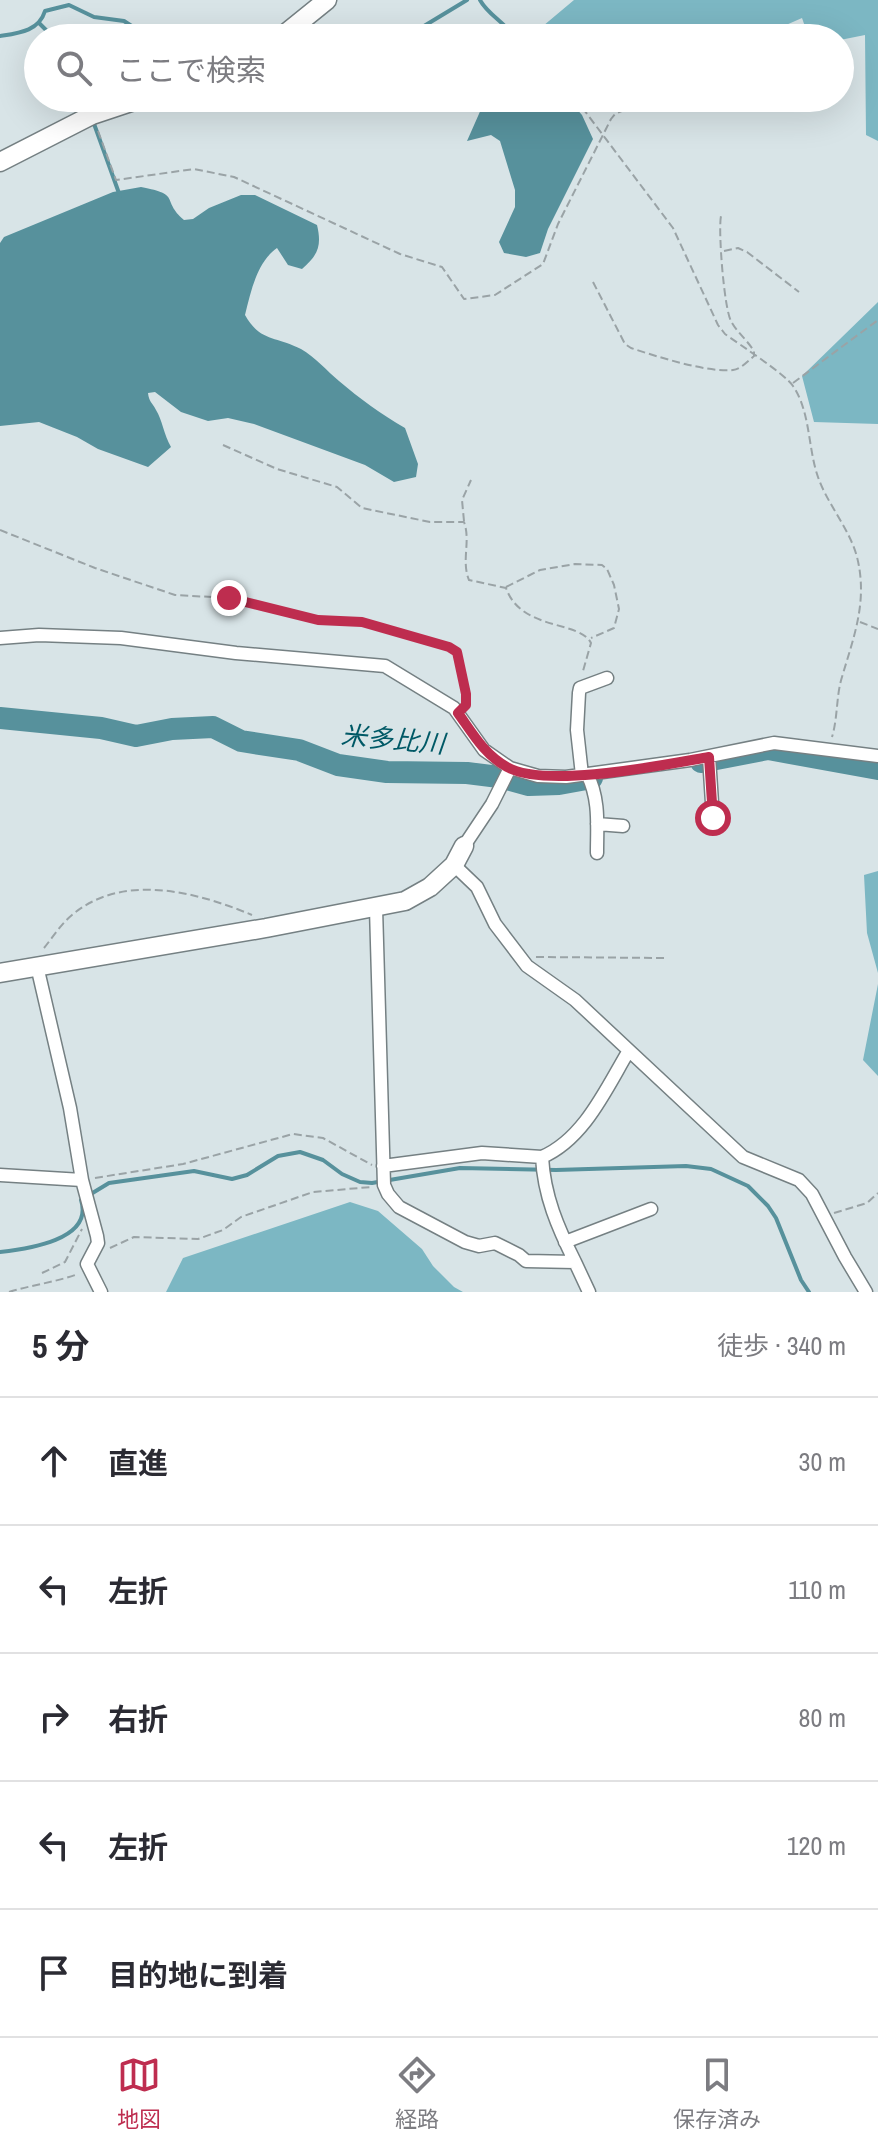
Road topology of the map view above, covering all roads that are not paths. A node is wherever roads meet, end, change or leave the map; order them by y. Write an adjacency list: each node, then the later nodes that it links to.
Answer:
1 (327, 0): 2 (street)
2 (297, 24)
3 (101, 112): 4 (street)
4 (0, 162)
5 (0, 638): 9 (street)
6 (607, 678): 10 (street)
7 (878, 756): 8 (street)
8 (709, 757): 10 (street); 11 (street)
9 (510, 768): 10 (street); 14 (street)
10 (584, 774): 12 (street)
11 (713, 818)
12 (597, 824): 13 (street); 15 (street)
13 (623, 826)
14 (464, 846): 16 (street)
15 (597, 853)
16 (454, 865): 17 (street); 20 (street)
17 (376, 908): 18 (street); 22 (street)
18 (37, 966): 19 (street); 24 (street)
19 (1, 971)
20 (628, 1052): 21 (street); 30 (street)
21 (542, 1157): 22 (street); 26 (street)
22 (383, 1166): 27 (street)
23 (0, 1175): 24 (street)
24 (82, 1180): 28 (street)
25 (651, 1209): 26 (street)
26 (565, 1242): 27 (street)
27 (575, 1262): 29 (street)
28 (101, 1292)
29 (589, 1292)
30 (866, 1292)

